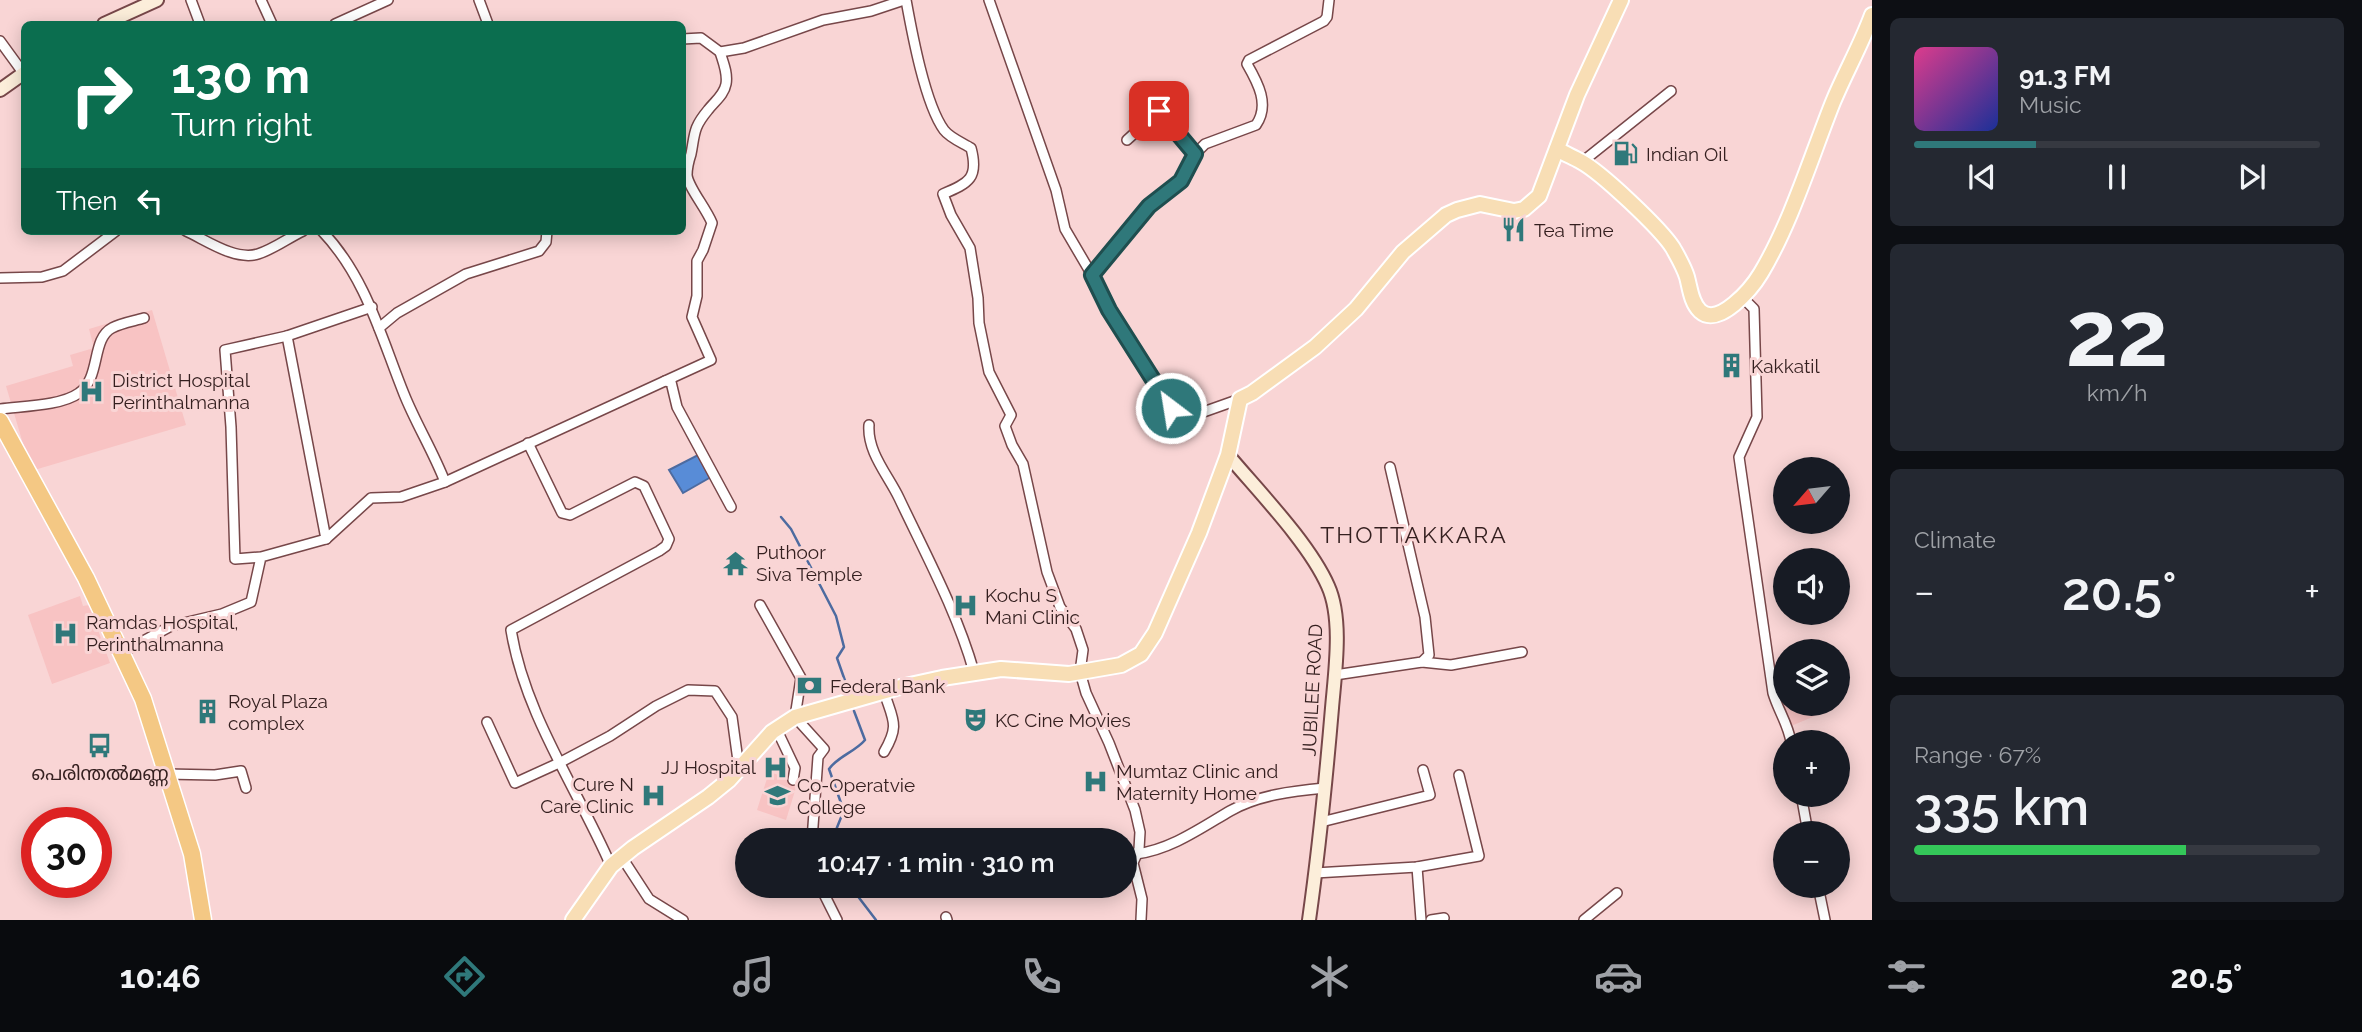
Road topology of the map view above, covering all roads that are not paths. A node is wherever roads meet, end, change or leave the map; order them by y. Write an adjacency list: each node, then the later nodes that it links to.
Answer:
1 (157, 0): 11 (main road)
2 (191, 0): 12 (street)
3 (261, 0): 13 (street)
4 (479, 0): 15 (street)
5 (905, 0): 18 (street); 55 (street)
6 (989, 0): 32 (street)
7 (1329, 0): 25 (street)
8 (1621, 0): 24 (main road)
9 (382, 1): 14 (street)
10 (1872, 15): 34 (main road)
11 (111, 21)
12 (199, 21)
13 (270, 21)
14 (341, 21)
15 (487, 21)
16 (686, 39): 18 (street)
17 (0, 41): 19 (street)
18 (720, 52): 39 (street)
19 (21, 69)
20 (21, 75): 21 (main road)
21 (0, 90)
22 (1671, 91): 26 (street)
23 (1127, 140): 25 (street)
24 (1557, 149): 26 (main road); 40 (main road)
25 (1195, 154): 32 (street)
26 (1581, 162): 34 (main road)
27 (111, 235): 33 (street)
28 (195, 235): 29 (street)
29 (295, 235)
30 (326, 235): 35 (street)
31 (547, 235): 37 (street)
32 (1092, 275): 40 (street)
33 (0, 278)
34 (1742, 297): 62 (street)
35 (372, 307): 37 (street); 38 (street)
36 (144, 318): 41 (street)
37 (379, 328): 47 (street)
38 (288, 336): 49 (street); 50 (street)
39 (665, 381): 44 (street); 48 (street)
40 (1240, 399): 45 (main road)
41 (0, 409)
42 (0, 421): 52 (highway)
43 (869, 425): 56 (street)
44 (528, 443): 47 (street); 64 (street)
45 (1228, 455): 55 (main road); 57 (main road, JUBILEE ROAD)
46 (1390, 467): 54 (street)
47 (445, 482): 49 (street)
48 (731, 507)
49 (326, 539): 50 (street)
50 (261, 557): 52 (street)
51 (760, 605): 59 (street)
52 (123, 652): 67 (highway)
53 (1522, 652): 54 (street)
54 (1422, 662): 57 (street)
55 (1080, 672): 56 (main road); 74 (street)
56 (974, 673): 58 (main road)
57 (1335, 674): 71 (main road, JUBILEE ROAD)
58 (884, 692): 59 (main road); 63 (street)
59 (795, 717): 61 (main road); 73 (street)
60 (487, 722): 64 (street)
61 (776, 728): 65 (main road); 69 (street)
62 (1788, 730)
63 (884, 752)
64 (559, 764): 65 (street); 76 (street)
65 (739, 768): 76 (main road)
66 (1423, 770): 72 (street)
67 (166, 774): 70 (street); 84 (highway)
68 (1459, 775): 77 (street)
69 (793, 780)
70 (246, 788)
71 (1325, 788): 72 (main road, JUBILEE ROAD); 75 (street)
72 (1321, 822): 78 (main road, JUBILEE ROAD)
73 (813, 828)
74 (1137, 852)
75 (1137, 854)
76 (616, 861): 85 (main road); 86 (street)
77 (1417, 867): 78 (street); 90 (street)
78 (1315, 873): 89 (main road, JUBILEE ROAD)
79 (1137, 879): 88 (street)
80 (1617, 893): 92 (street)
81 (826, 898): 87 (street)
82 (1820, 898): 93 (street)
83 (1444, 918): 91 (street)
84 (203, 920)
85 (573, 920)
86 (683, 920)
87 (837, 920)
88 (1141, 920)
89 (1309, 920)
90 (1421, 920)
91 (1431, 920)
92 (1584, 920)
93 (1825, 920)

